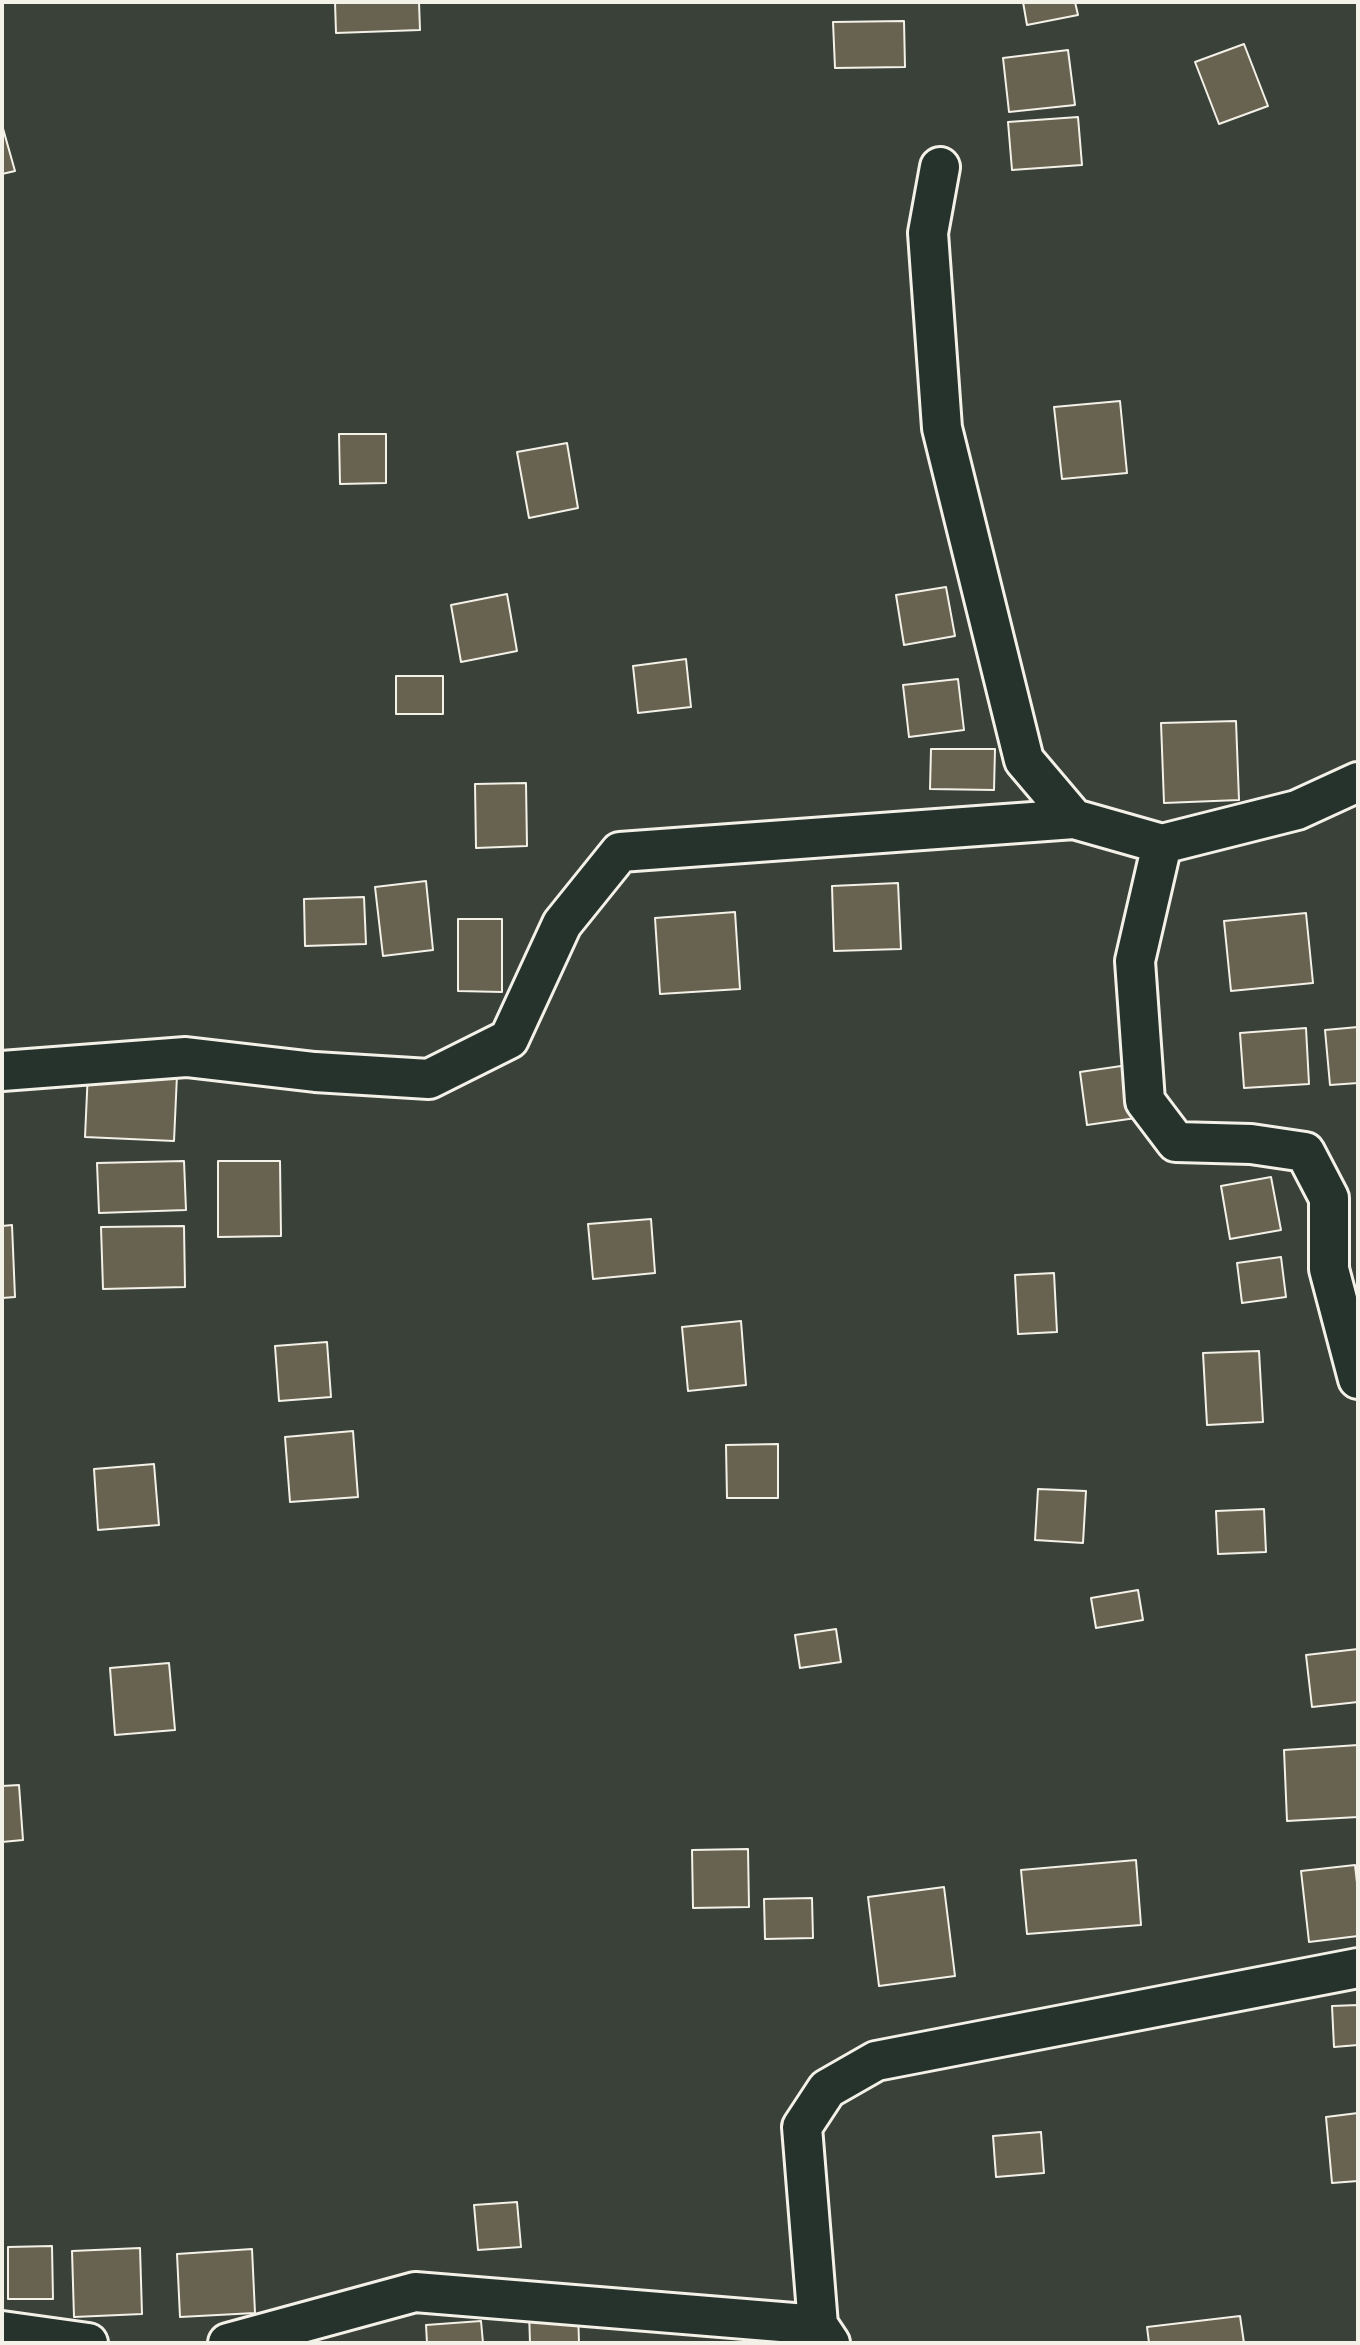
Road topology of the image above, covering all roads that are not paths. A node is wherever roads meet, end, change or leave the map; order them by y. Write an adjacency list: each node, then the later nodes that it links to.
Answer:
1 (940, 167): 3 (street)
2 (1358, 782): 4 (street)
3 (1074, 819): 4 (street); 5 (street)
4 (1162, 844): 6 (street)
5 (2, 1071)
6 (1358, 1379)
7 (1358, 1968): 9 (street)
8 (2, 2331): 10 (street)
9 (824, 2334): 11 (street)
10 (88, 2343)
11 (228, 2343)

